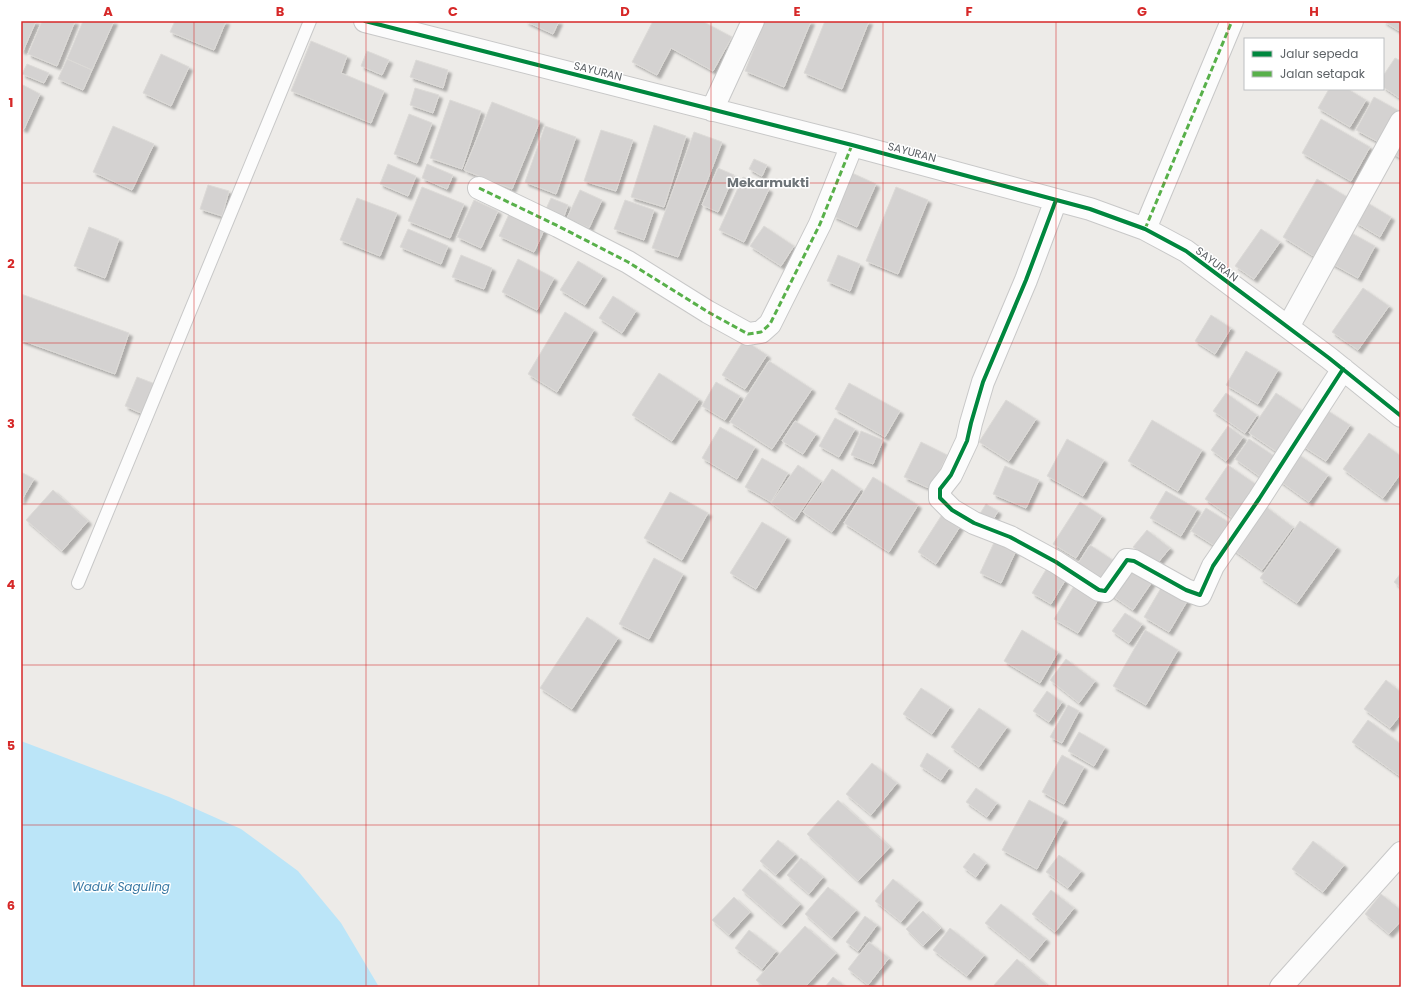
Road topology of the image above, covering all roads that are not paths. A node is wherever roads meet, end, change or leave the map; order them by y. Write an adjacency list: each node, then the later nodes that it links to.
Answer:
1 (310, 21): 14 (lane)
2 (365, 21): 5 (street, SAYURAN)
3 (753, 21): 5 (street)
4 (1232, 21): 10 (street)
5 (712, 110): 7 (street, SAYURAN)
6 (1401, 122): 11 (street)
7 (852, 145): 8 (street); 9 (street, SAYURAN)
8 (479, 188)
9 (1056, 200): 10 (street, SAYURAN); 12 (street)
10 (1146, 229): 11 (street, SAYURAN)
11 (1288, 327): 12 (street, SAYURAN)
12 (1343, 369): 13 (street, SAYURAN)
13 (1401, 416)
14 (78, 583)
15 (1401, 853): 16 (street)
16 (1281, 987)

